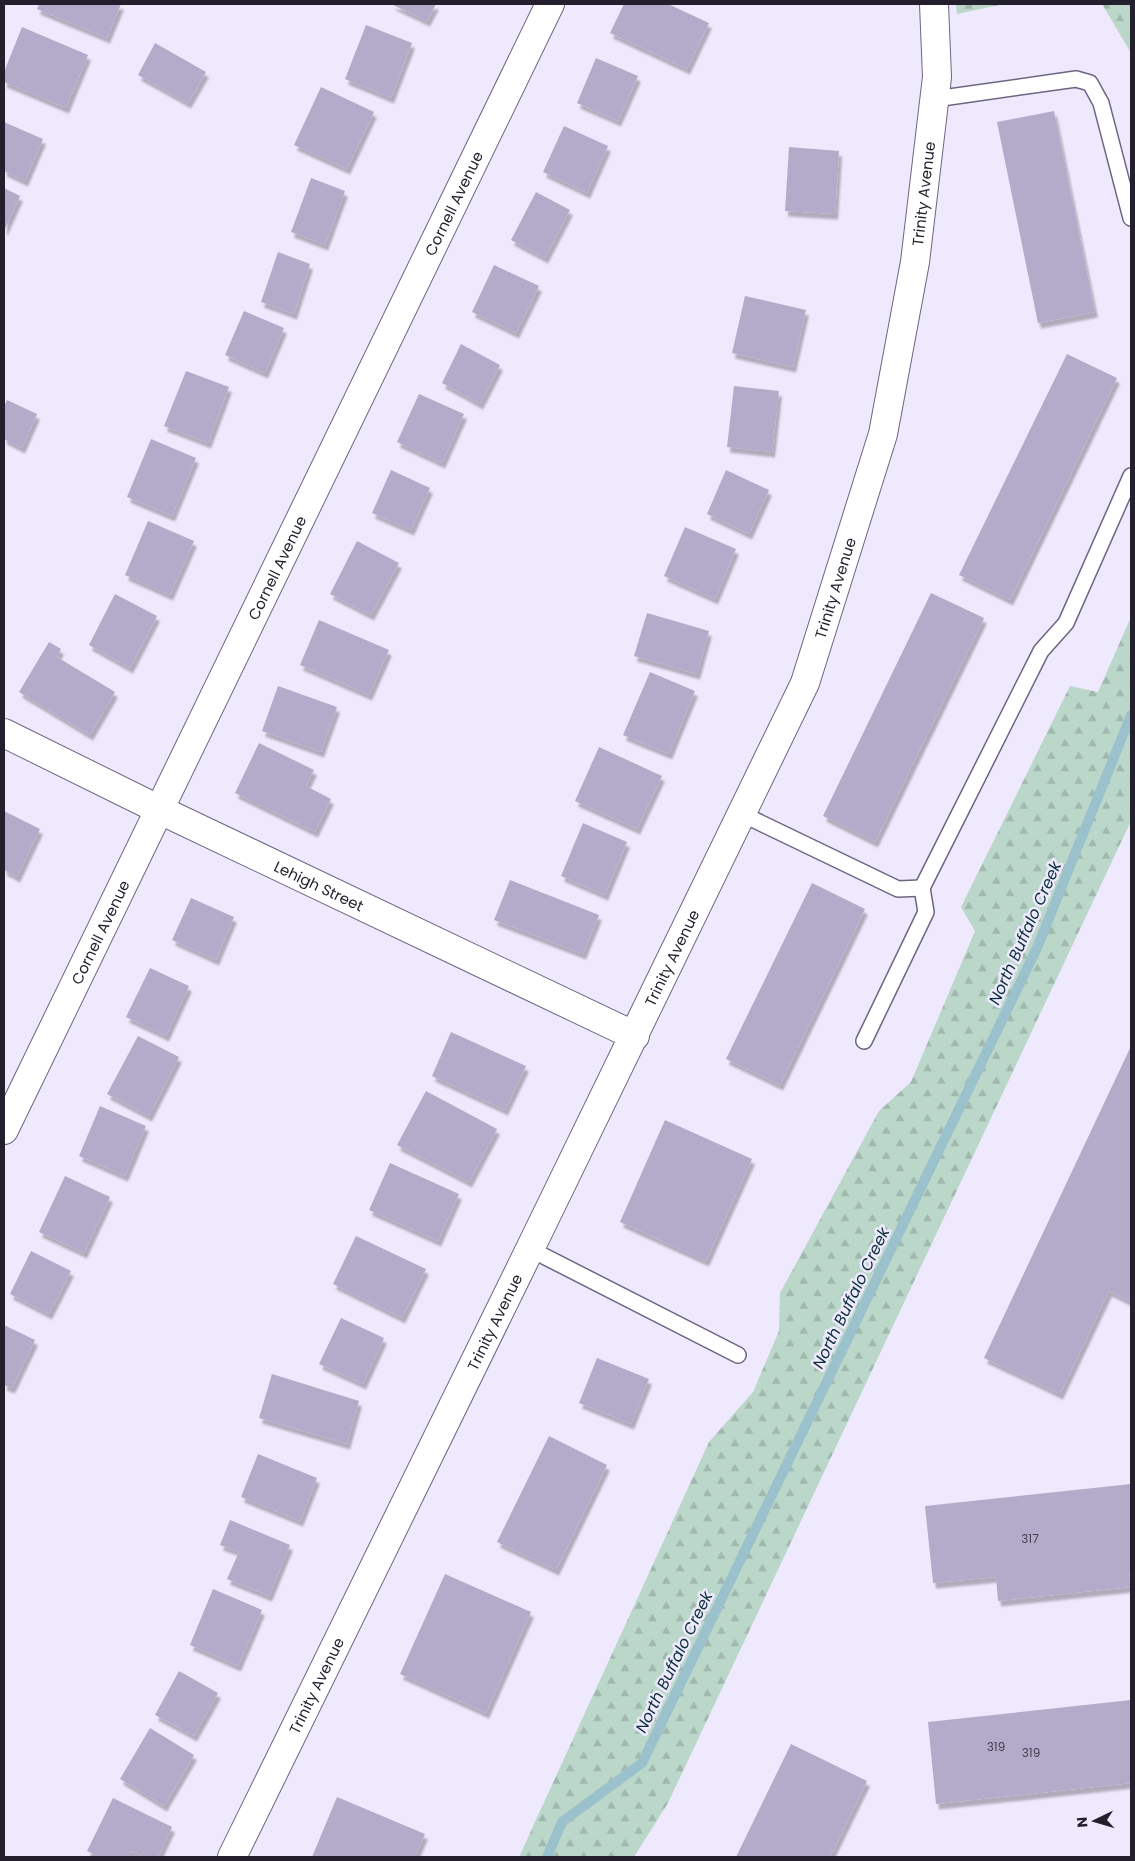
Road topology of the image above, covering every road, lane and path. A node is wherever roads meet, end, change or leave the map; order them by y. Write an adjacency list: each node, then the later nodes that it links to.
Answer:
1 (550, 4): 7 (street, Cornell Avenue)
2 (934, 4): 3 (street, Trinity Avenue)
3 (935, 99): 4 (lane); 8 (street, Trinity Avenue)
4 (1131, 218)
5 (1131, 476): 9 (lane)
6 (4, 733): 7 (street, Lehigh Street)
7 (160, 810): 10 (street, Lehigh Street); 12 (street, Cornell Avenue)
8 (742, 814): 9 (lane); 10 (street, Trinity Avenue)
9 (922, 888): 11 (lane)
10 (634, 1036): 13 (street, Trinity Avenue)
11 (864, 1041)
12 (4, 1130)
13 (530, 1249): 14 (lane); 15 (street, Trinity Avenue)
14 (738, 1355)
15 (232, 1857)

